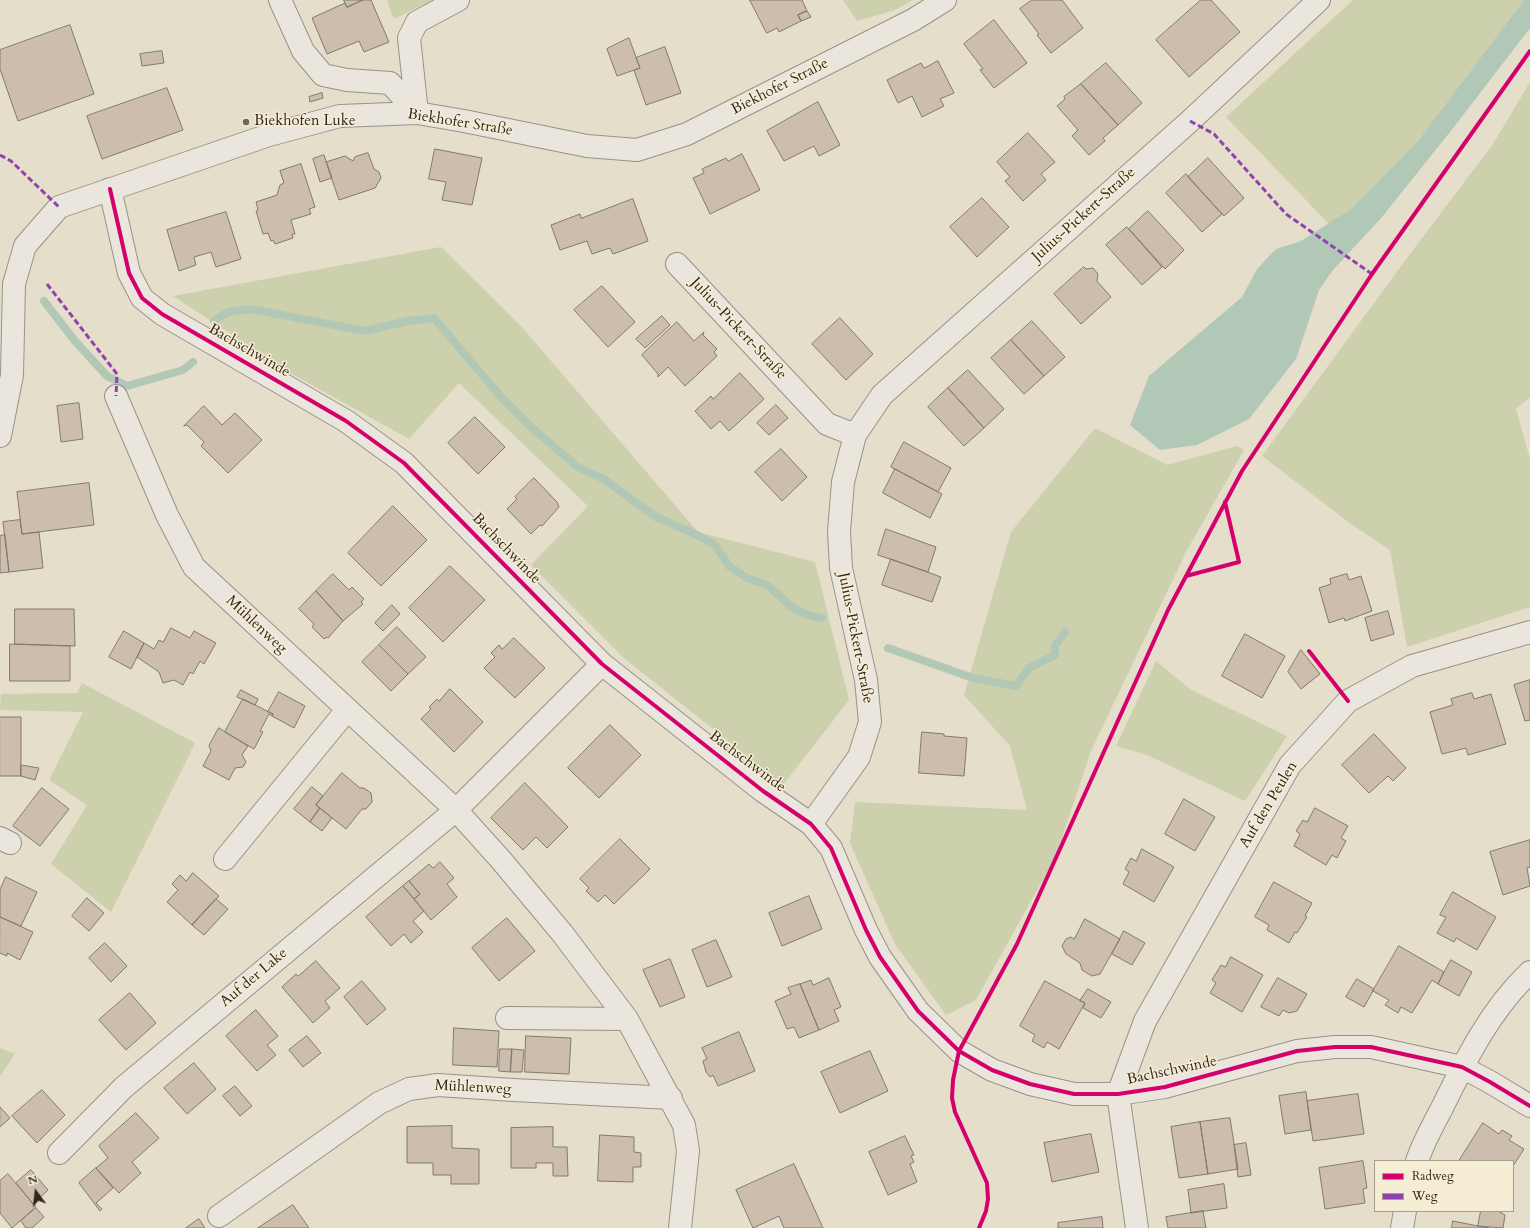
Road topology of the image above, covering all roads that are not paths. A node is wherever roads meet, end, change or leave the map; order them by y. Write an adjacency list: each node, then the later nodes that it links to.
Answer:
1 (280, 0): 5 (street)
2 (458, 0): 5 (street)
3 (945, 0): 5 (street, Biekhofer Straße)
4 (1319, 0): 10 (street, Julius-Pickert-Straße)
5 (417, 113): 6 (street, Biekhofer Straße)
6 (110, 189): 9 (street, Biekhofer Straße); 12 (street, Bachschwinde)
7 (677, 264): 10 (street, Julius-Pickert-Straße)
8 (116, 396): 13 (street, Mühlenweg)
9 (1, 424)
10 (855, 436): 15 (street, Julius-Pickert-Straße)
11 (1530, 632): 21 (street, Auf den Peulen)
12 (602, 664): 14 (street); 15 (street, Bachschwinde)
13 (347, 710): 14 (street, Mühlenweg); 16 (street)
14 (456, 810): 19 (street, Mühlenweg); 24 (street, Auf der Lake)
15 (811, 824): 21 (street, Bachschwinde)
16 (225, 859)
17 (1530, 972): 20 (street)
18 (507, 1018): 19 (street)
19 (627, 1019): 22 (street, Mühlenweg)
20 (1462, 1067): 21 (street, Bachschwinde); 23 (street, Bachschwinde); 25 (street)
21 (1118, 1094): 29 (street)
22 (671, 1098): 27 (street, Mühlenweg); 28 (street, Mühlenweg)
23 (1530, 1106)
24 (59, 1153)
25 (1417, 1160)
26 (1405, 1212): 30 (street)
27 (219, 1216)
28 (680, 1228)
29 (1137, 1228)
30 (1402, 1228)

